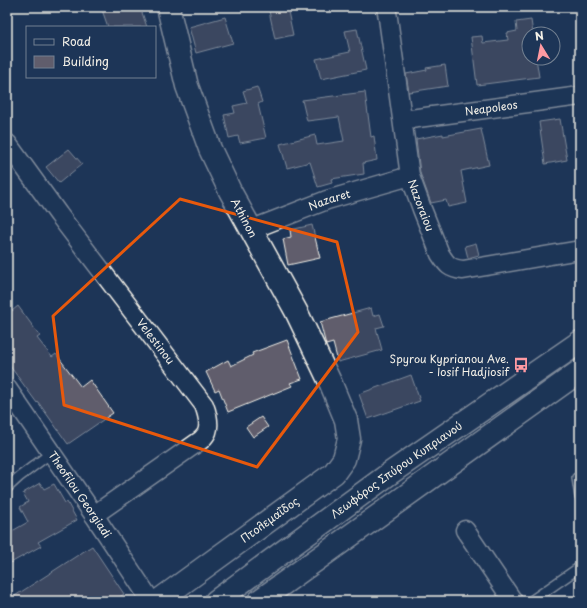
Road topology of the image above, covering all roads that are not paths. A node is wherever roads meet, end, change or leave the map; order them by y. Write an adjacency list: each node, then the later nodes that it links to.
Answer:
1 (168, 7): 7 (main road, Athinon)
2 (386, 7): 4 (street, Nazoraiou)
3 (580, 96): 4 (street, Neapoleos)
4 (403, 120): 6 (street, Nazoraiou)
5 (7, 143): 17 (street, Velestinou)
6 (410, 176): 7 (street, Nazaret); 8 (street, Nazoraiou)
7 (250, 230): 12 (main road, Athinon)
8 (580, 250)
9 (580, 342): 22 (main road, Λεωφόρος Σπύρου Κυπριανού)
10 (580, 371): 23 (main road)
11 (7, 388): 13 (street, Theofilou Georgiadi)
12 (346, 420): 21 (main road, Πτολεμαΐδος)
13 (51, 453): 15 (lane); 17 (street, Theofilou Georgiadi)
14 (580, 477): 16 (lane)
15 (7, 488)
16 (580, 497)
17 (94, 515): 20 (street, Theofilou Georgiadi)
18 (465, 530): 24 (street)
19 (580, 567): 25 (lane)
20 (151, 601)
21 (158, 601)
22 (216, 601)
23 (258, 601)
24 (513, 601)
25 (532, 601)

